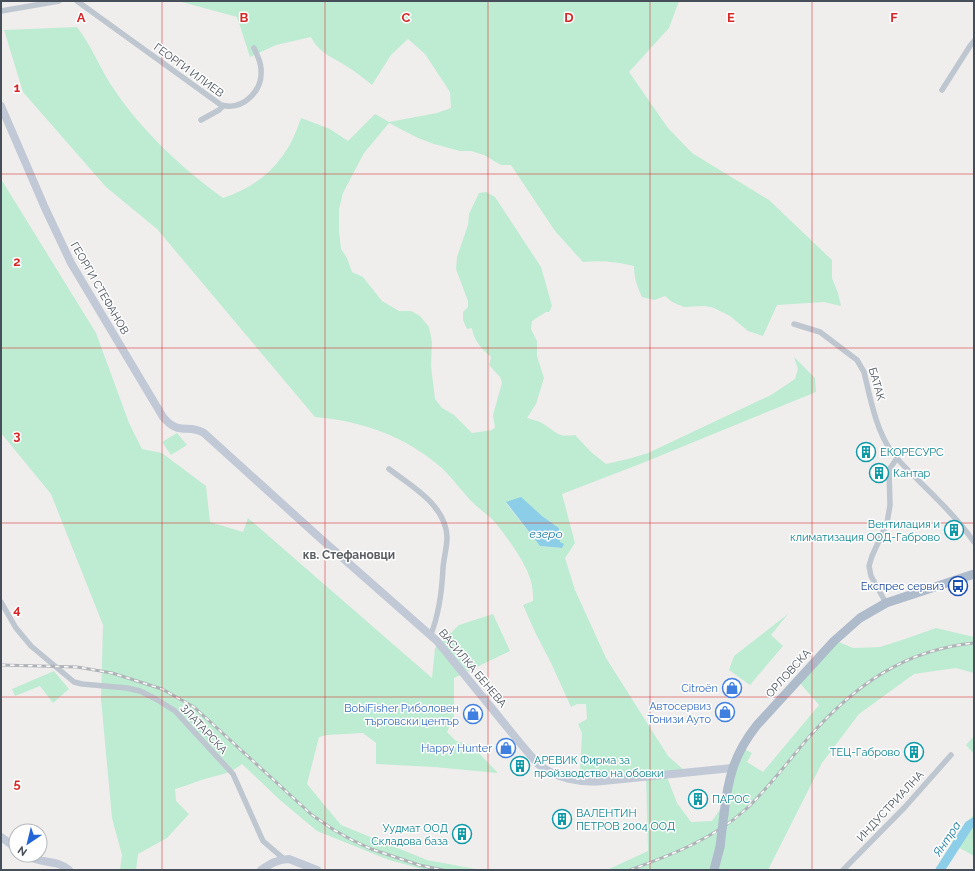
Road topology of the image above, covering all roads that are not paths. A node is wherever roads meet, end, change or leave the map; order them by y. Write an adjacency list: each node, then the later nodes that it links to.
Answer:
1 (59, 1): 3 (street)
2 (77, 1): 8 (street, ГЕОРГИ ИЛИЕВ)
3 (1, 11)
4 (974, 41): 6 (street)
5 (254, 48): 8 (street, ГЕОРГИ ИЛИЕВ)
6 (942, 90)
7 (1, 106): 11 (street, ГЕОРГИ СТЕФАНОВ)
8 (223, 106): 9 (street)
9 (201, 120)
10 (794, 324): 12 (street, БАТАК)
11 (199, 430): 18 (street, ВАСИЛКА БЕНЕВА)
12 (897, 458): 14 (street, БАТАК); 17 (street)
13 (389, 469): 18 (street)
14 (974, 542)
15 (974, 574): 17 (main road, ОРЛОВСКА)
16 (1, 602): 21 (street, ЗЛАТАРСКА)
17 (886, 603): 20 (main road, ОРЛОВСКА)
18 (431, 634): 20 (street, ВАСИЛКА БЕНЕВА)
19 (951, 755): 27 (street, ИНДУСТРИАЛНА)
20 (732, 768): 26 (main road, ОРЛОВСКА, bridge)
21 (284, 859): 24 (street); 25 (street)
22 (48, 862): 23 (street)
23 (69, 870)
24 (261, 870)
25 (317, 870)
26 (714, 870)
27 (844, 870)

